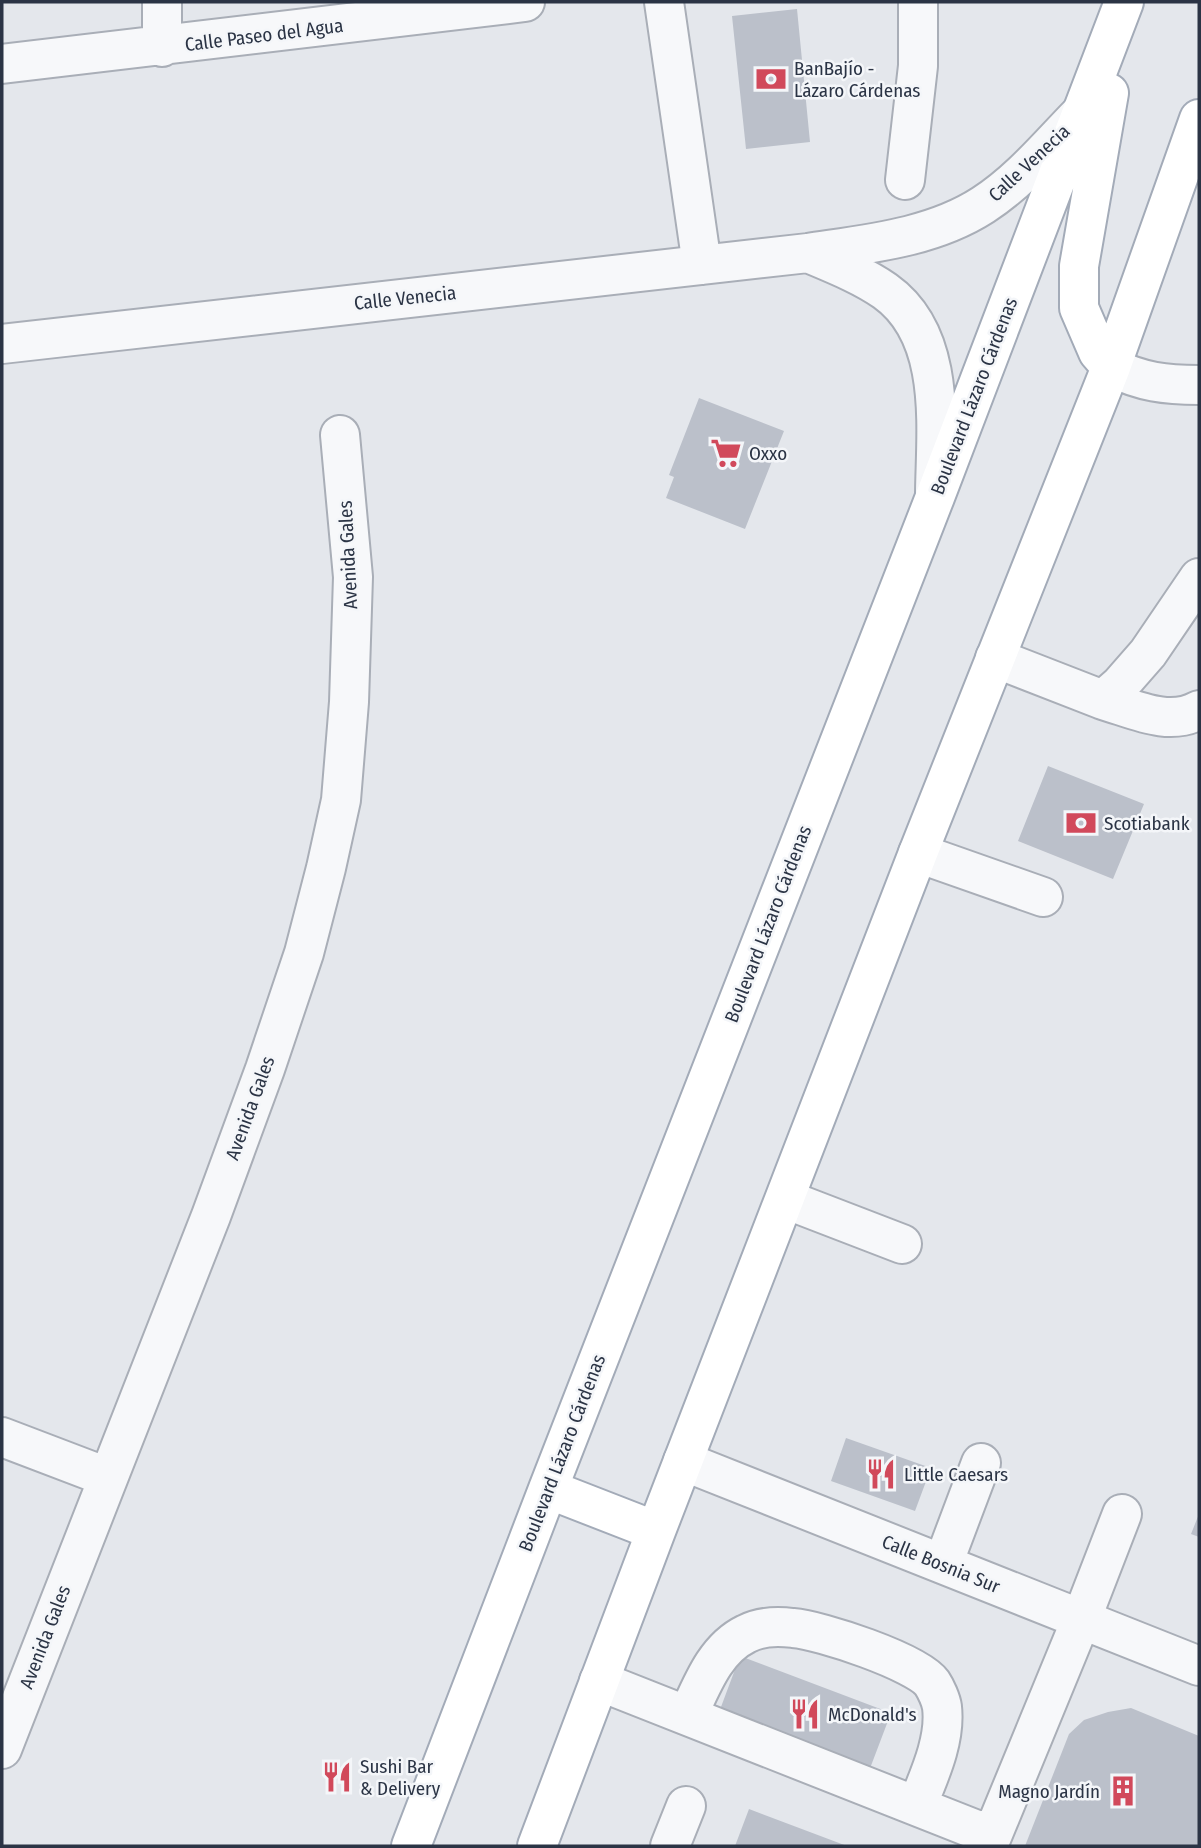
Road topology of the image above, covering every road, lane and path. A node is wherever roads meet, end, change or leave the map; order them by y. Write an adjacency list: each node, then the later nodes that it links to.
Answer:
1 (162, 2): 7 (street)
2 (525, 2): 6 (street, Calle Paseo del Agua)
3 (664, 2): 13 (street)
4 (918, 2): 11 (street)
5 (1125, 2): 9 (main road, Boulevard Lázaro Cárdenas); 15 (main road)
6 (380, 11): 7 (street, Calle Paseo del Agua)
7 (162, 47): 8 (street, Calle Paseo del Agua)
8 (2, 65)
9 (1084, 109): 12 (street, Calle Venecia); 18 (main road, Boulevard Lázaro Cárdenas)
10 (1199, 119): 15 (main road)
11 (905, 180)
12 (808, 253): 13 (street, Calle Venecia); 18 (street)
13 (702, 265): 14 (street, Calle Venecia)
14 (2, 344)
15 (1111, 367): 16 (street); 20 (main road)
16 (1199, 385)
17 (340, 435): 30 (street, Avenida Gales)
18 (935, 498): 31 (main road, Boulevard Lázaro Cárdenas)
19 (1199, 578): 21 (street)
20 (995, 658): 21 (street); 23 (main road)
21 (1103, 700): 22 (street)
22 (1199, 710)
23 (918, 853): 24 (street); 25 (main road)
24 (1043, 897)
25 (785, 1199): 26 (street); 28 (main road)
26 (902, 1244)
27 (2, 1437): 30 (street)
28 (683, 1461): 33 (main road); 34 (street, Calle Bosnia Sur)
29 (981, 1463): 34 (street)
30 (107, 1477): 39 (street, Avenida Gales)
31 (548, 1489): 33 (main road); 43 (main road, Boulevard Lázaro Cárdenas)
32 (1122, 1514): 35 (street)
33 (656, 1531): 37 (main road)
34 (943, 1564): 35 (street, Calle Bosnia Sur)
35 (1081, 1620): 36 (street, Calle Bosnia Sur); 42 (street)
36 (1199, 1666)
37 (599, 1681): 38 (street); 44 (main road)
38 (688, 1715): 41 (street); 41 (street)
39 (2, 1749)
40 (686, 1806): 45 (street)
41 (917, 1806): 42 (street)
42 (990, 1841)
43 (411, 1846)
44 (537, 1846)
45 (670, 1846)

